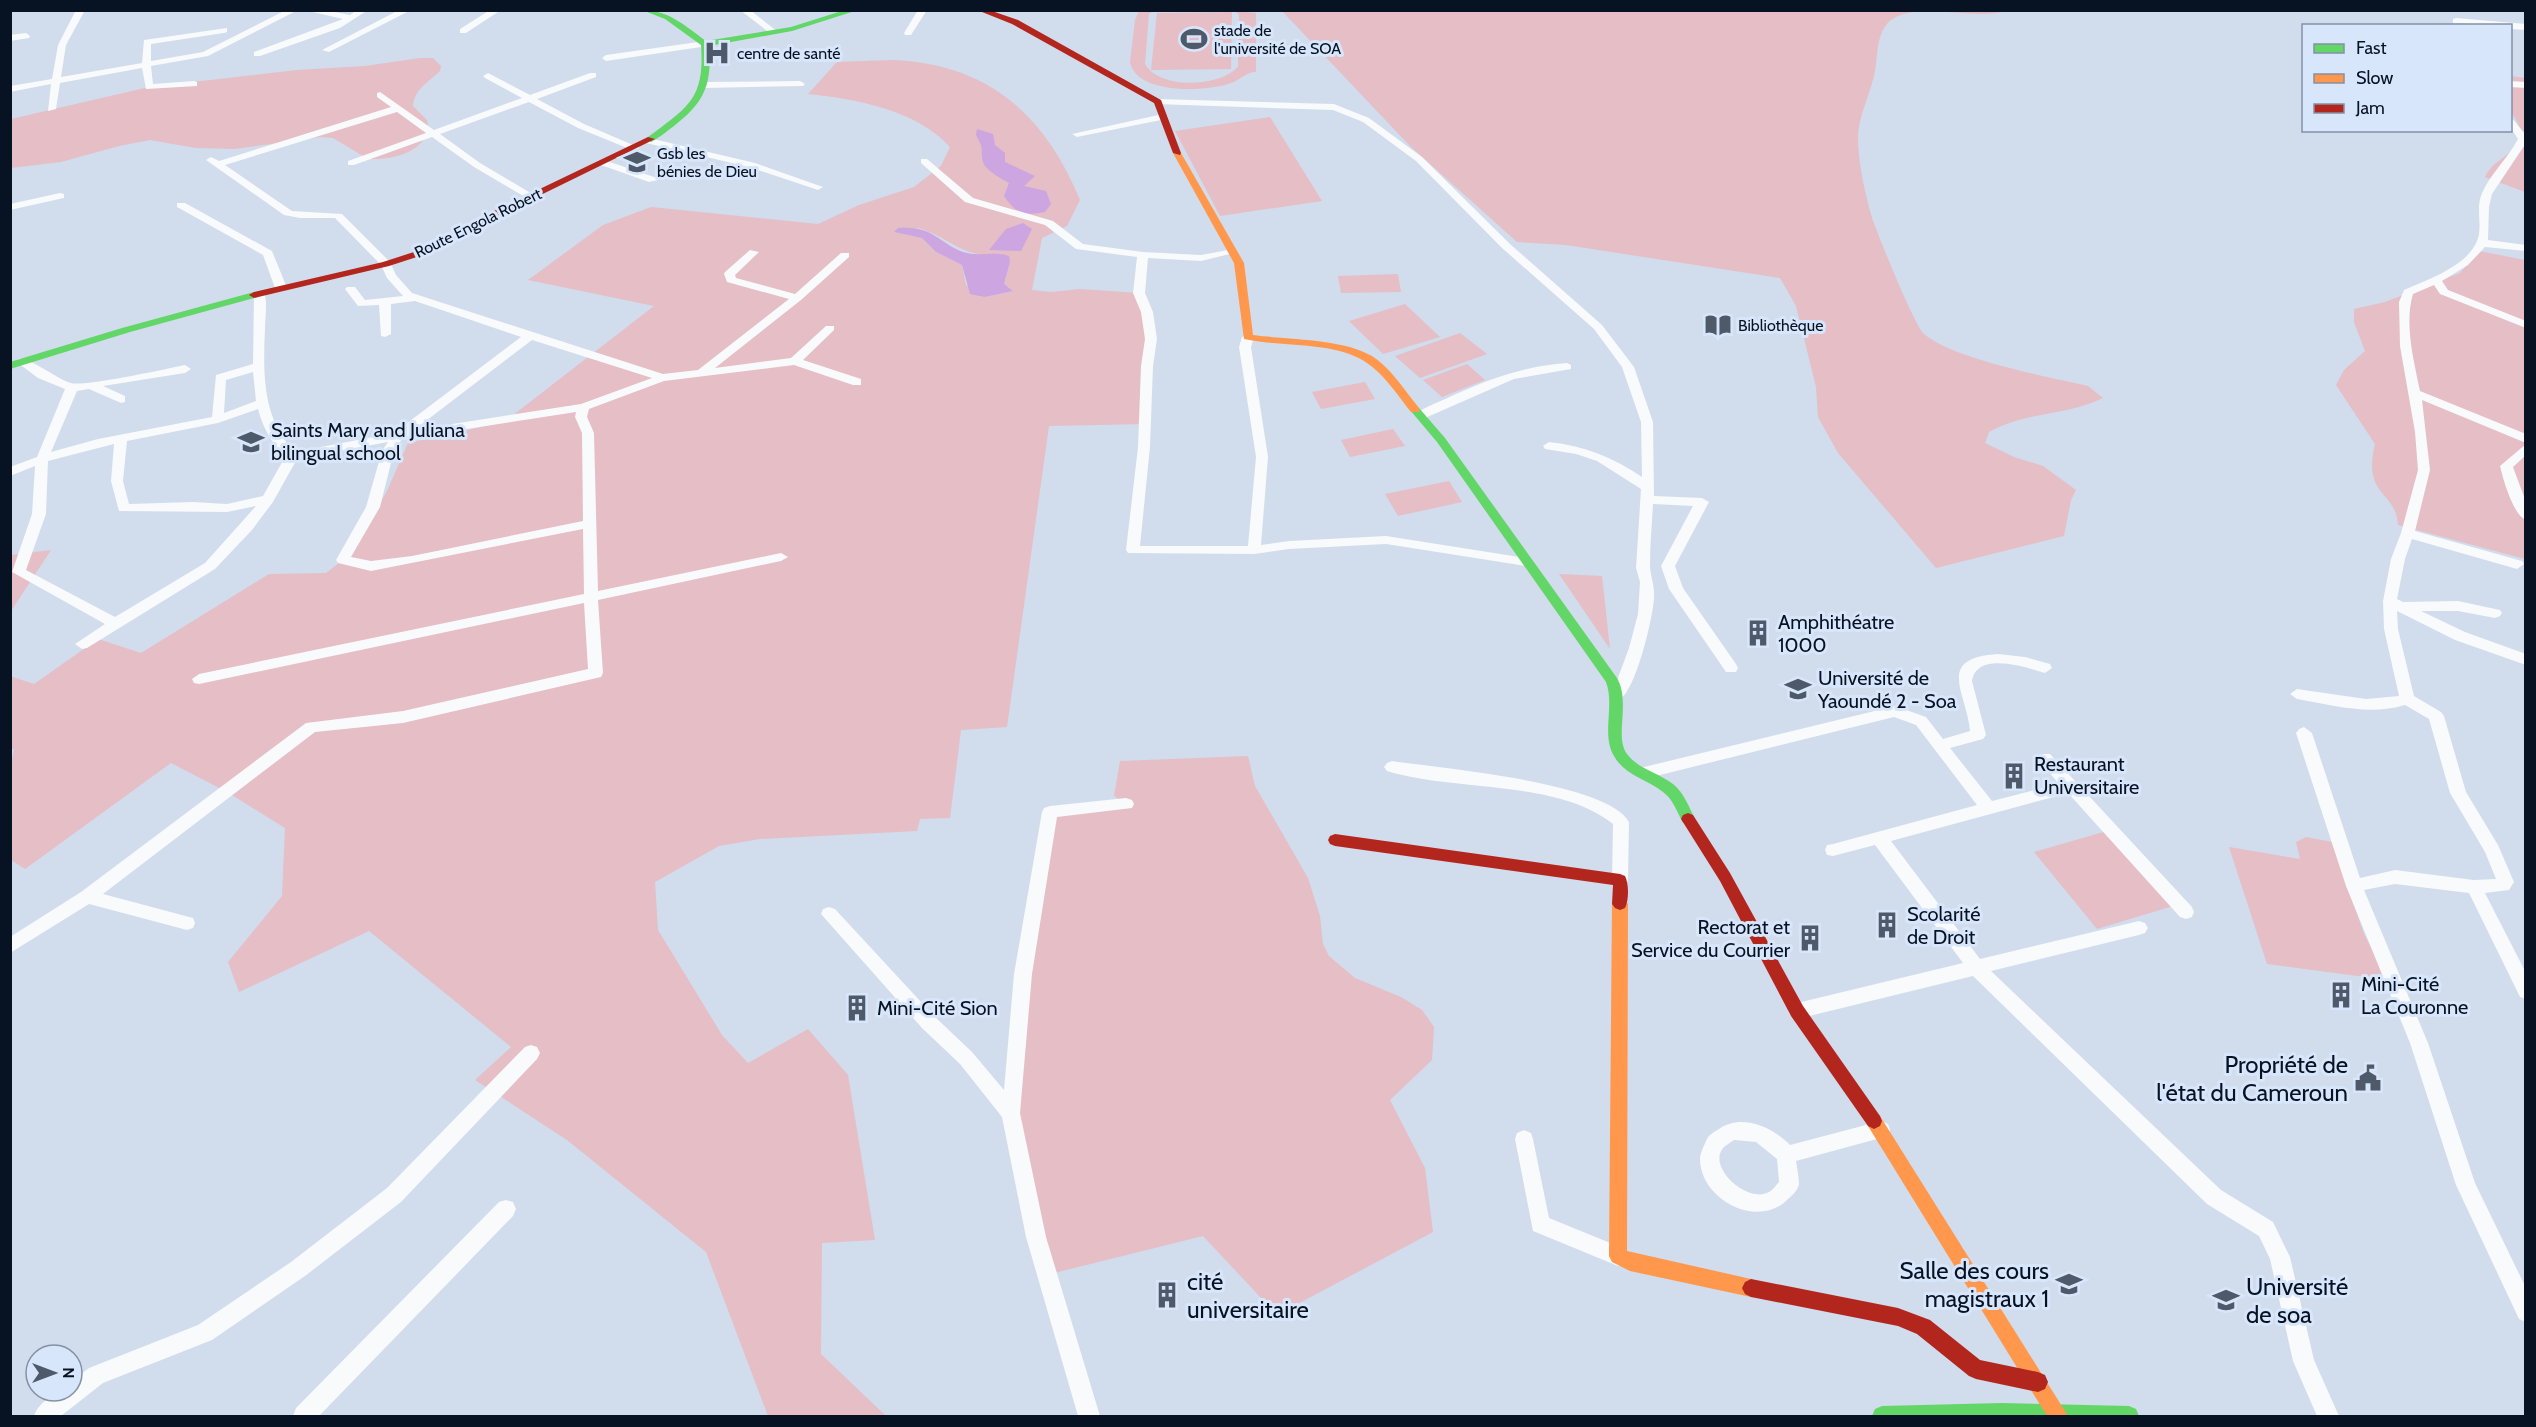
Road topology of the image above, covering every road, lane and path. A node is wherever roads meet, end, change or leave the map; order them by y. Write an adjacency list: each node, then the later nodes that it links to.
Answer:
1 (81, 10): 30 (street)
2 (294, 10): 27 (street)
3 (308, 10): 14 (street)
4 (364, 10): 14 (street)
5 (407, 10): 24 (street)
6 (497, 10): 18 (street)
7 (744, 10): 19 (street)
8 (855, 10): 13 (street)
9 (923, 10): 20 (street)
10 (980, 10): 37 (street)
11 (2448, 10): 15 (street)
12 (645, 11): 23 (street)
13 (831, 14): 19 (street)
14 (353, 18): 25 (street)
15 (2457, 23): 16 (street)
16 (2474, 24)
17 (224, 30): 27 (street)
18 (463, 31)
19 (774, 32): 23 (street)
20 (908, 33)
21 (26, 36): 22 (street)
22 (10, 38)
23 (705, 44): 26 (street); 33 (street, Route Engola Robert)
24 (326, 51)
25 (257, 54)
26 (606, 58)
27 (146, 64): 30 (street); 31 (street)
28 (593, 75): 36 (street)
29 (488, 76): 36 (street)
30 (58, 81): 34 (street); 39 (street)
31 (194, 84)
32 (800, 84): 33 (street)
33 (705, 85): 44 (street, Route Engola Robert)
34 (10, 89)
35 (380, 94): 38 (street)
36 (531, 97): 42 (street); 45 (street)
37 (1158, 102): 40 (street); 98 (street)
38 (399, 108): 42 (street); 61 (street)
39 (51, 109)
40 (1163, 117): 43 (street); 58 (street)
41 (2512, 121): 55 (street)
42 (435, 134): 47 (street); 52 (street)
43 (1077, 134)
44 (649, 141): 45 (street, Route Engola Robert); 50 (street)
45 (635, 148): 48 (street, Route Engola Robert)
46 (924, 161): 60 (street)
47 (351, 163)
48 (604, 163): 49 (street); 52 (street, Route Engola Robert)
49 (653, 180)
50 (818, 187)
51 (60, 196): 54 (street)
52 (530, 197): 61 (street, Route Engola Robert)
53 (181, 205): 63 (street)
54 (10, 207)
55 (2482, 243): 56 (street); 62 (street)
56 (2526, 248)
57 (754, 252): 67 (street)
58 (1233, 252): 60 (street); 73 (street)
59 (845, 255): 67 (street)
60 (1143, 255): 103 (street)
61 (386, 264): 63 (street, Route Engola Robert); 66 (street)
62 (2436, 280): 69 (street); 84 (street)
63 (281, 288): 65 (street, Route Engola Robert)
64 (351, 289): 68 (street)
65 (260, 294): 75 (street, Route Engola Robert); 76 (street)
66 (414, 298): 68 (street); 72 (street)
67 (797, 298): 79 (street)
68 (385, 302): 71 (street)
69 (2526, 325)
70 (830, 328): 74 (street)
71 (386, 334)
72 (530, 336): 80 (street); 90 (street)
73 (1248, 337): 88 (street); 103 (street)
74 (795, 361): 79 (street); 81 (street)
75 (16, 363): 83 (street)
76 (259, 366): 86 (street); 89 (street)
77 (1567, 367): 88 (street)
78 (185, 369): 82 (street)
79 (702, 372): 80 (street)
80 (662, 378): 87 (street)
81 (857, 382)
82 (93, 386): 83 (street); 85 (street)
83 (72, 388): 96 (street)
84 (2414, 393): 92 (street); 102 (street)
85 (121, 399)
86 (260, 404): 89 (street); 95 (street)
87 (583, 407): 90 (street); 101 (street)
88 (1421, 415): 105 (street)
89 (218, 418): 91 (street)
90 (398, 436): 95 (street); 101 (street)
91 (121, 438): 96 (street); 99 (street)
92 (2526, 439)
93 (1550, 447): 98 (street)
94 (2526, 448): 100 (street)
95 (292, 456): 99 (street)
96 (42, 459): 97 (street); 110 (street)
97 (10, 472)
98 (1647, 494): 113 (street); 116 (street)
99 (268, 499): 110 (street)
100 (2526, 516)
101 (589, 524): 107 (street)
102 (2408, 533): 106 (street); 108 (street)
103 (1254, 550): 105 (street)
104 (781, 557): 107 (street)
105 (1526, 562): 116 (street)
106 (2517, 564)
107 (591, 598): 115 (street); 133 (street)
108 (2395, 604): 109 (street); 112 (street); 118 (street)
109 (2495, 613)
110 (115, 623): 111 (street)
111 (82, 644)
112 (2526, 660)
113 (1731, 668)
114 (2045, 668): 120 (street)
115 (199, 679)
116 (1619, 694): 123 (street)
117 (2297, 694): 118 (street)
118 (2407, 699): 132 (street)
119 (2304, 733): 131 (street)
120 (1940, 745): 123 (street); 126 (street)
121 (2045, 758): 124 (street)
122 (1392, 767): 130 (street)
123 (1644, 773): 141 (street)
124 (2073, 786): 126 (street); 134 (street)
125 (1126, 804): 143 (street)
126 (1989, 809): 127 (street)
127 (1881, 839): 129 (street); 139 (street)
128 (1335, 840): 130 (street)
129 (1833, 850)
130 (1620, 880): 148 (street)
131 (2354, 886): 132 (street); 149 (street)
132 (2474, 887): 140 (street)
133 (87, 897): 136 (street); 138 (street)
134 (2186, 912)
135 (829, 914): 143 (street)
136 (187, 923)
137 (2139, 928): 139 (street)
138 (10, 946)
139 (1976, 968): 141 (street); 157 (street)
140 (2526, 992)
141 (1797, 1011): 144 (street)
142 (531, 1053): 152 (street)
143 (1011, 1113): 154 (street)
144 (1881, 1130): 146 (street); 150 (street)
145 (1524, 1139): 148 (street)
146 (1785, 1155): 146 (street)
147 (507, 1209): 153 (street)
148 (1618, 1256): 150 (street)
149 (2526, 1312)
150 (2038, 1382): 151 (street)
151 (2057, 1415): 155 (street); 156 (street)
152 (45, 1416)
153 (304, 1416)
154 (1089, 1416)
155 (1882, 1416)
156 (2129, 1416)
157 (2328, 1416)

